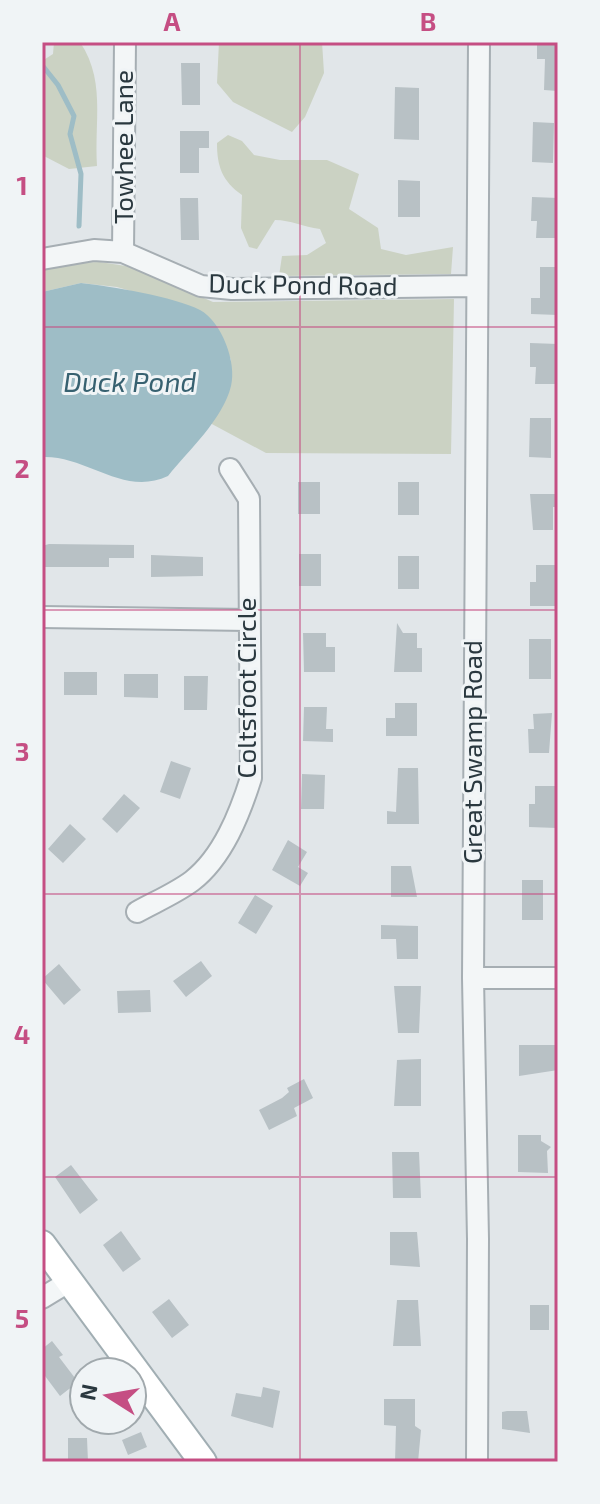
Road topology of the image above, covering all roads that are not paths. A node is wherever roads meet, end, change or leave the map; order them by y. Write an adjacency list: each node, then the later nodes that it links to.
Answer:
1 (125, 42): 3 (street, Towhee Lane)
2 (479, 42): 5 (street, Great Swamp Road)
3 (123, 252): 4 (street, Duck Pond Road); 5 (street, Duck Pond Road)
4 (42, 259)
5 (475, 286): 10 (street, Great Swamp Road)
6 (230, 469): 8 (street, Coltsfoot Circle)
7 (42, 617): 8 (street)
8 (248, 620): 9 (street, Coltsfoot Circle)
9 (137, 912)
10 (473, 978): 11 (street); 16 (street, Great Swamp Road)
11 (558, 978)
12 (42, 1244): 13 (main road)
13 (70, 1281): 14 (street); 15 (main road)
14 (42, 1298)
15 (203, 1462)
16 (477, 1462)

